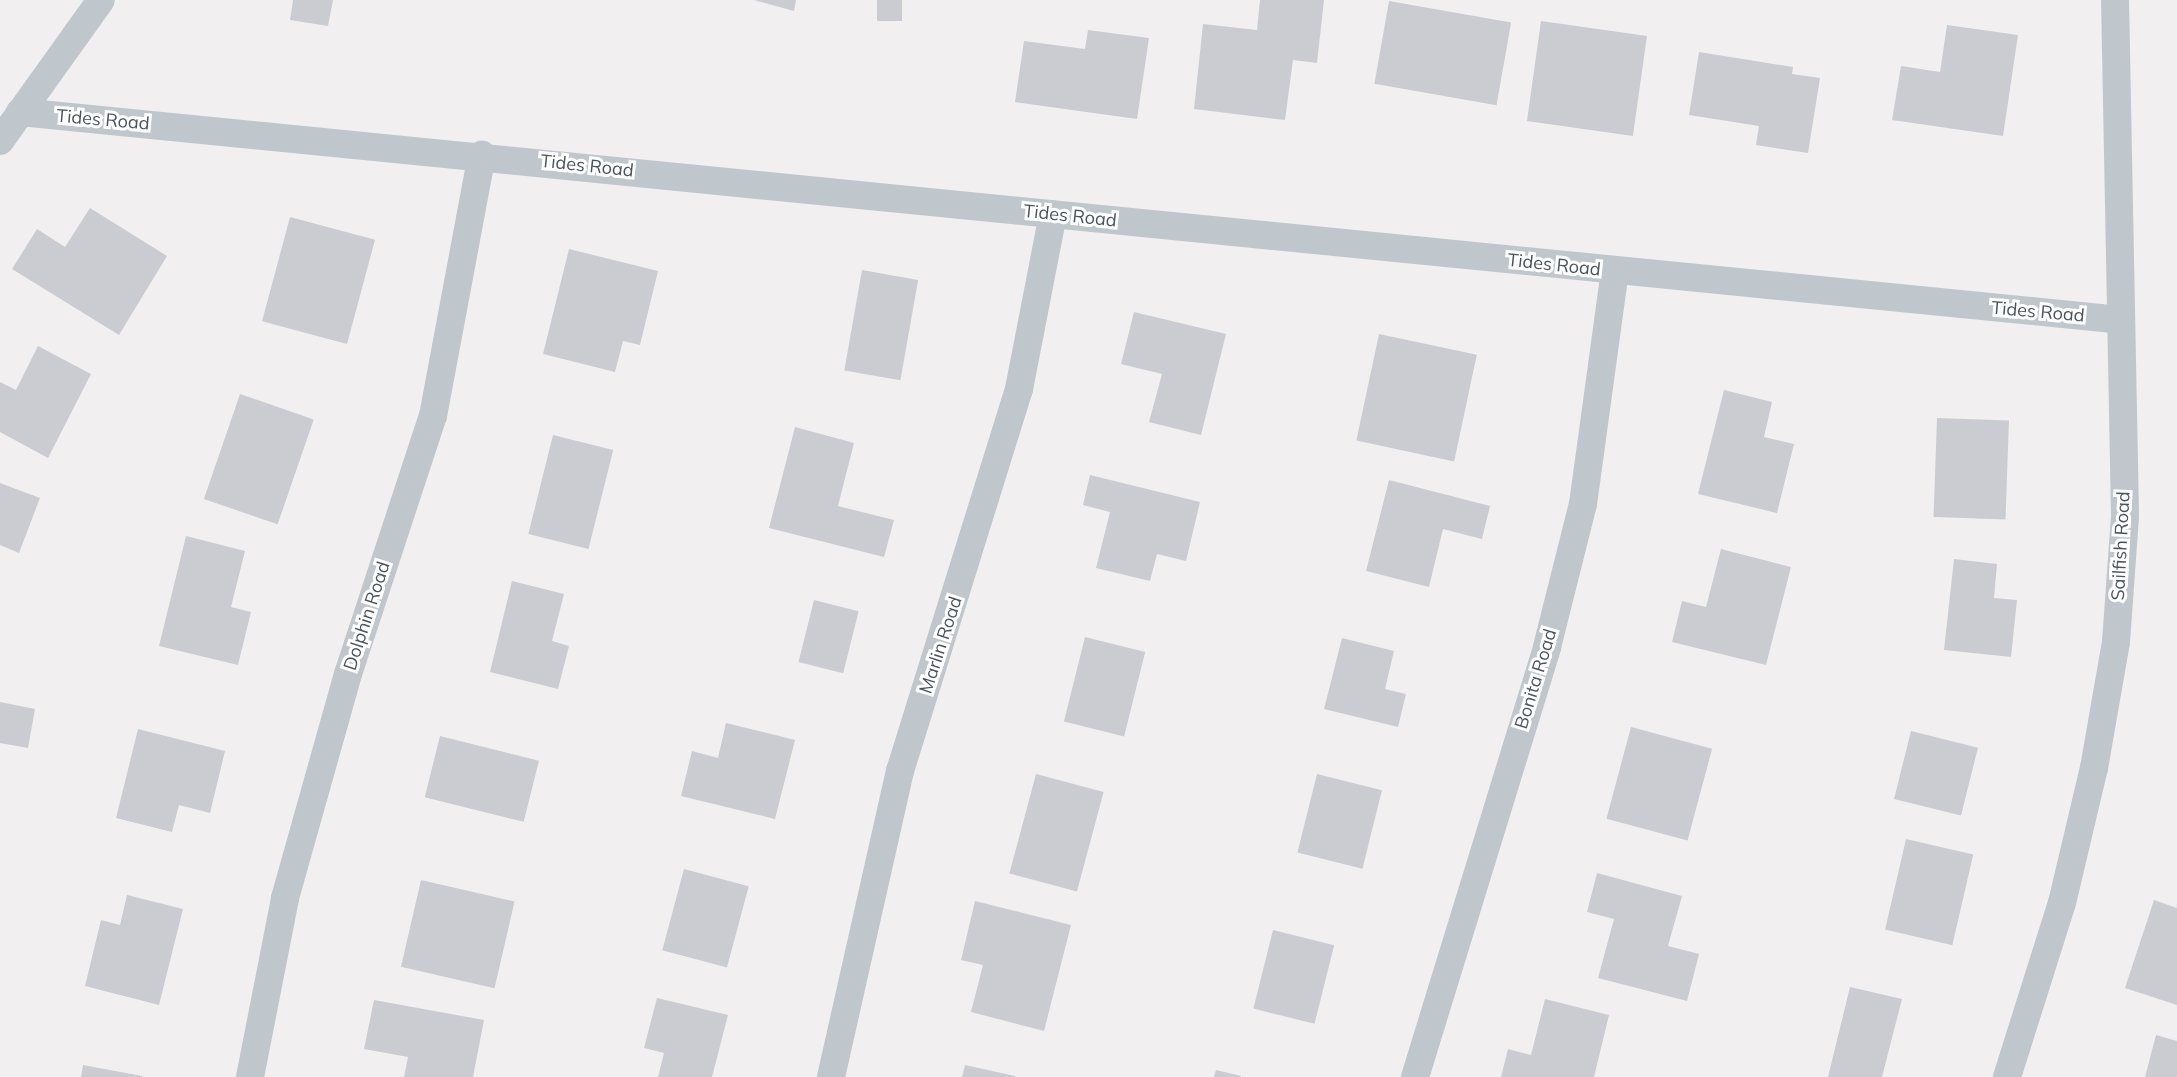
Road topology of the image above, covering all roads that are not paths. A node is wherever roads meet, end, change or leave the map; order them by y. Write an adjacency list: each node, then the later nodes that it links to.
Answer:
1 (101, 0): 3 (street)
2 (2115, 0): 8 (street, Sailfish Road)
3 (20, 112): 4 (street); 5 (street, Tides Road)
4 (0, 141)
5 (482, 155): 6 (street, Tides Road); 9 (street, Dolphin Road)
6 (1053, 214): 7 (street, Tides Road); 10 (street, Marlin Road)
7 (1615, 272): 8 (street, Tides Road); 11 (street, Bonita Road)
8 (2121, 320): 12 (street, Sailfish Road)
9 (250, 1077)
10 (831, 1077)
11 (1415, 1077)
12 (2007, 1077)

